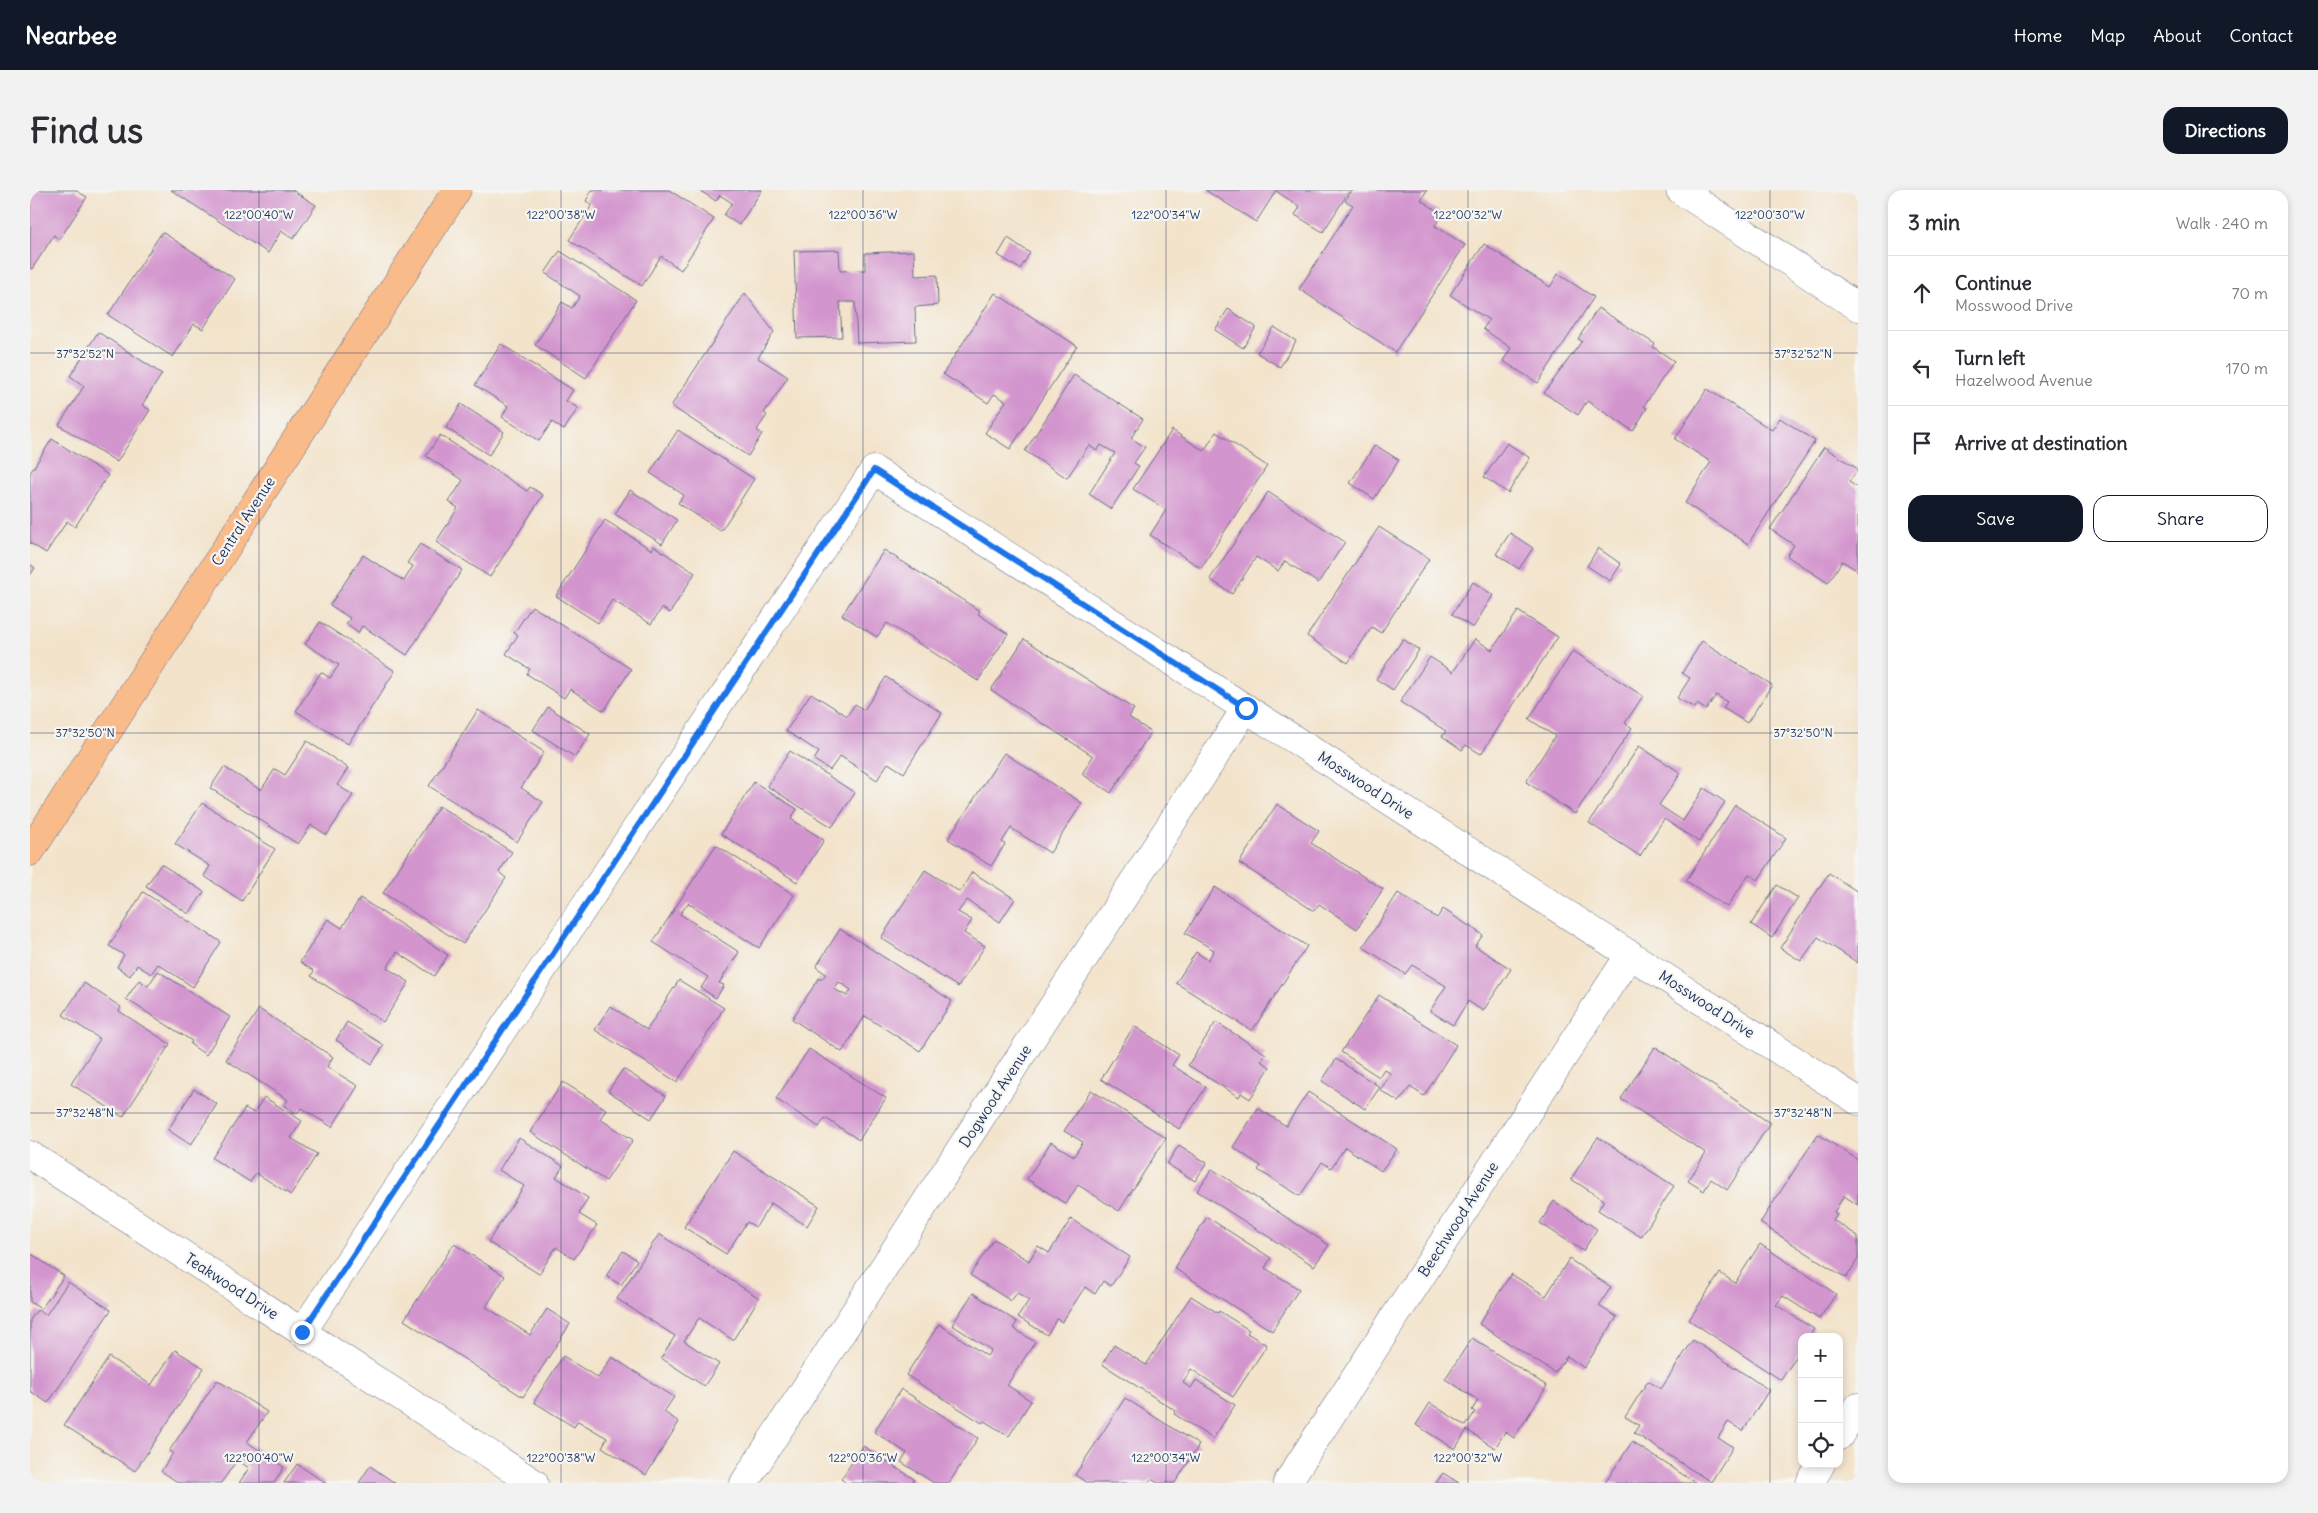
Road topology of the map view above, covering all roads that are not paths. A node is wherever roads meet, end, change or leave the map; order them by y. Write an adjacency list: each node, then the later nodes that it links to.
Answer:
1 (456, 190): 5 (main road, Central Avenue)
2 (1680, 190): 3 (street)
3 (1858, 307)
4 (1246, 708): 6 (street, Mosswood Drive); 9 (street, Mosswood Drive); 14 (street, Dogwood Avenue)
5 (30, 852)
6 (1630, 954): 7 (street, Mosswood Drive); 15 (street, Beechwood Avenue)
7 (1858, 1101)
8 (30, 1155): 9 (street, Teakwood Drive)
9 (302, 1332): 13 (street, Teakwood Drive)
10 (1858, 1407): 11 (street)
11 (1843, 1430)
12 (1819, 1468): 16 (street)
13 (534, 1483)
14 (744, 1483)
15 (1287, 1483)
16 (1810, 1483)

